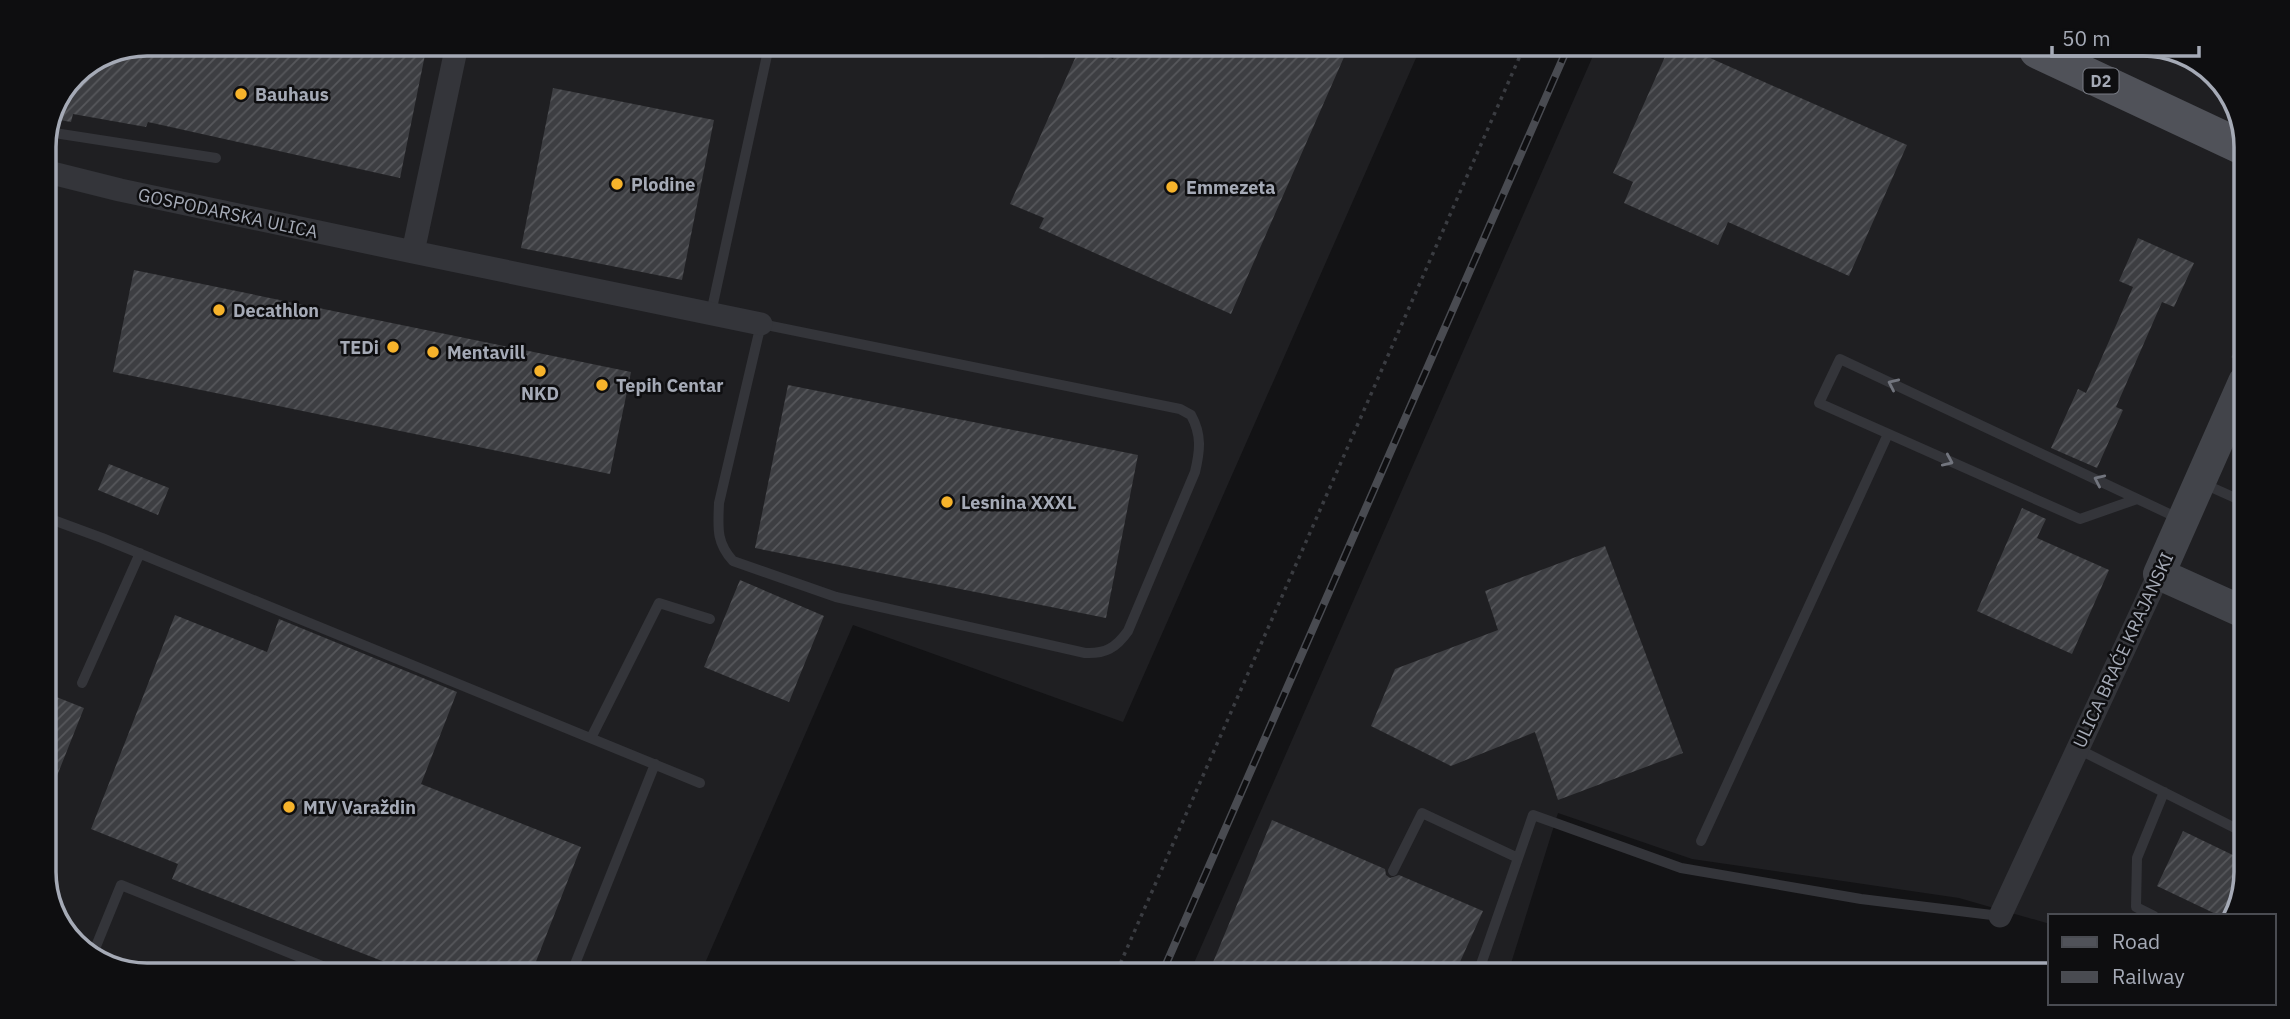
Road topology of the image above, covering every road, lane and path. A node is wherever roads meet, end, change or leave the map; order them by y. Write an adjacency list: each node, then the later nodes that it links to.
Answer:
1 (455, 56): 9 (street)
2 (767, 56): 10 (lane)
3 (1520, 56): 38 (path)
4 (2048, 56): 6 (main road, D2)
5 (57, 133): 7 (lane)
6 (2234, 143)
7 (216, 158)
8 (56, 174): 9 (street, GOSPODARSKA ULICA)
9 (413, 252): 10 (street, GOSPODARSKA ULICA)
10 (711, 313): 11 (street, GOSPODARSKA ULICA)
11 (761, 324): 11 (lane)
12 (2234, 404): 14 (main road, ULICA BRAĆE KRAJANSKI)
13 (1888, 434): 16 (lane, one-way to 16); 16 (lane, one-way to 13); 30 (lane)
14 (2199, 482): 15 (lane); 17 (main road, ULICA BRAĆE KRAJANSKI)
15 (2234, 497)
16 (2137, 499): 17 (lane)
17 (2183, 520): 20 (main road, ULICA BRAĆE KRAJANSKI)
18 (56, 522): 19 (lane)
19 (140, 553): 23 (lane); 24 (lane)
20 (2159, 574): 21 (main road); 25 (street, ULICA BRAĆE KRAJANSKI)
21 (2234, 608)
22 (710, 619): 24 (lane)
23 (82, 684)
24 (591, 738): 26 (lane)
25 (2078, 749): 28 (lane); 34 (street, ULICA BRAĆE KRAJANSKI)
26 (654, 764): 27 (lane); 37 (lane)
27 (700, 783)
28 (2164, 792): 29 (lane); 33 (lane)
29 (2234, 827)
30 (1701, 841)
31 (1518, 858): 32 (lane); 34 (lane); 39 (lane)
32 (1393, 871)
33 (2150, 914)
34 (2000, 916)
35 (96, 947): 36 (lane)
36 (315, 963)
37 (575, 963)
38 (1121, 963)
39 (1481, 963)

